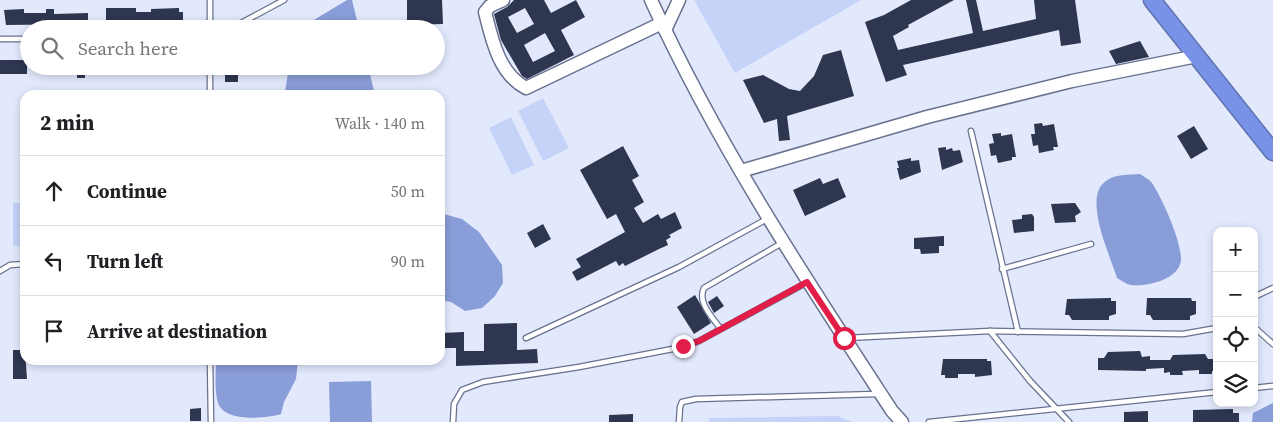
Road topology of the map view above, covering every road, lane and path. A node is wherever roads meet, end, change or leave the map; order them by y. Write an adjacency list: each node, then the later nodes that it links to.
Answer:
1 (210, 0): 8 (lane)
2 (284, 0): 9 (lane)
3 (503, 0): 10 (street)
4 (651, 0): 10 (street)
5 (679, 0): 10 (street)
6 (1152, 0): 13 (highway)
7 (1164, 0): 17 (highway)
8 (210, 20)
9 (247, 20)
10 (664, 26): 19 (street)
11 (0, 39): 12 (lane)
12 (20, 39)
13 (1197, 56): 18 (highway); 19 (street)
14 (210, 75): 15 (lane)
15 (210, 90)
16 (970, 131): 24 (lane)
17 (1273, 134)
18 (1273, 152)
19 (740, 171): 20 (street)
20 (769, 219): 21 (street); 34 (lane)
21 (783, 243): 26 (street); 29 (lane)
22 (1091, 244): 24 (lane)
23 (20, 264): 25 (lane)
24 (1002, 269): 33 (lane)
25 (0, 271)
26 (807, 282): 29 (lane); 35 (street)
27 (1273, 288): 28 (lane)
28 (1258, 295)
29 (720, 328): 44 (lane)
30 (1213, 329): 33 (lane)
31 (990, 331): 33 (lane); 35 (lane); 42 (lane)
32 (1258, 331): 36 (lane)
33 (1018, 332)
34 (526, 338)
35 (844, 338): 41 (street)
36 (1273, 344)
37 (210, 365): 43 (lane)
38 (1273, 386): 39 (lane)
39 (1258, 388)
40 (1213, 392): 42 (lane)
41 (881, 394): 45 (lane); 46 (street)
42 (1056, 409): 47 (lane); 48 (lane)
43 (211, 422)
44 (453, 422)
45 (679, 422)
46 (902, 422)
47 (929, 422)
48 (1068, 422)

